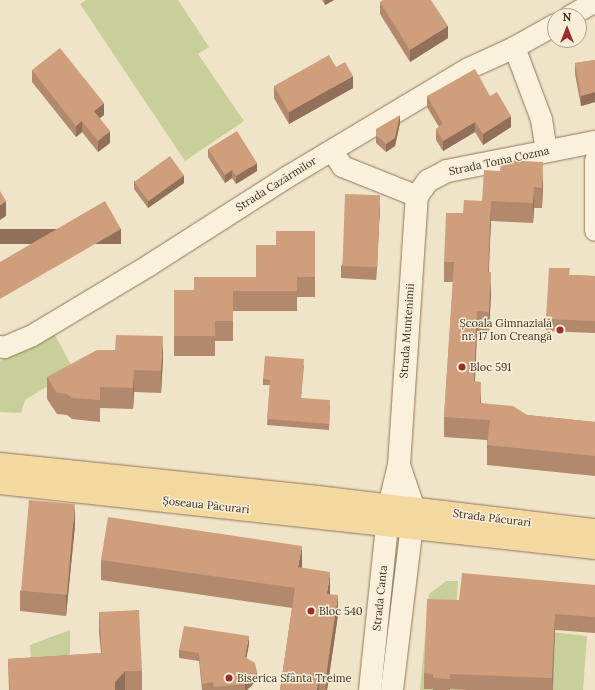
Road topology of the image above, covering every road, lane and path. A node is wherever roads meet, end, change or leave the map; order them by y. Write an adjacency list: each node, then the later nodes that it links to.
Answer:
1 (595, 1): 2 (street, Strada Cazărmilor)
2 (578, 8)
3 (547, 25): 4 (street, Strada Cazărmilor)
4 (514, 47): 6 (street, Strada Cazărmilor); 7 (street)
5 (595, 142): 7 (street, Strada Toma Cozma)
6 (332, 150): 9 (street); 11 (street, Strada Cazărmilor)
7 (546, 150): 9 (street, Strada Toma Cozma)
8 (595, 160): 10 (street)
9 (417, 196): 13 (street, Strada Muntenimii)
10 (594, 230)
11 (0, 346)
12 (0, 464): 15 (main road, Șoseaua Păcurari)
13 (399, 465): 15 (street, Strada Muntenimii); 16 (street, Strada Muntenimii)
14 (0, 483): 15 (main road, Șoseaua Păcurari)
15 (388, 515): 16 (main road, Șoseaua Păcurari); 19 (street, Strada Canta)
16 (413, 517): 17 (main road, Strada Păcurari); 18 (main road, Strada Păcurari); 20 (street, Strada Canta)
17 (595, 530)
18 (595, 548)
19 (370, 690)
20 (392, 690)

